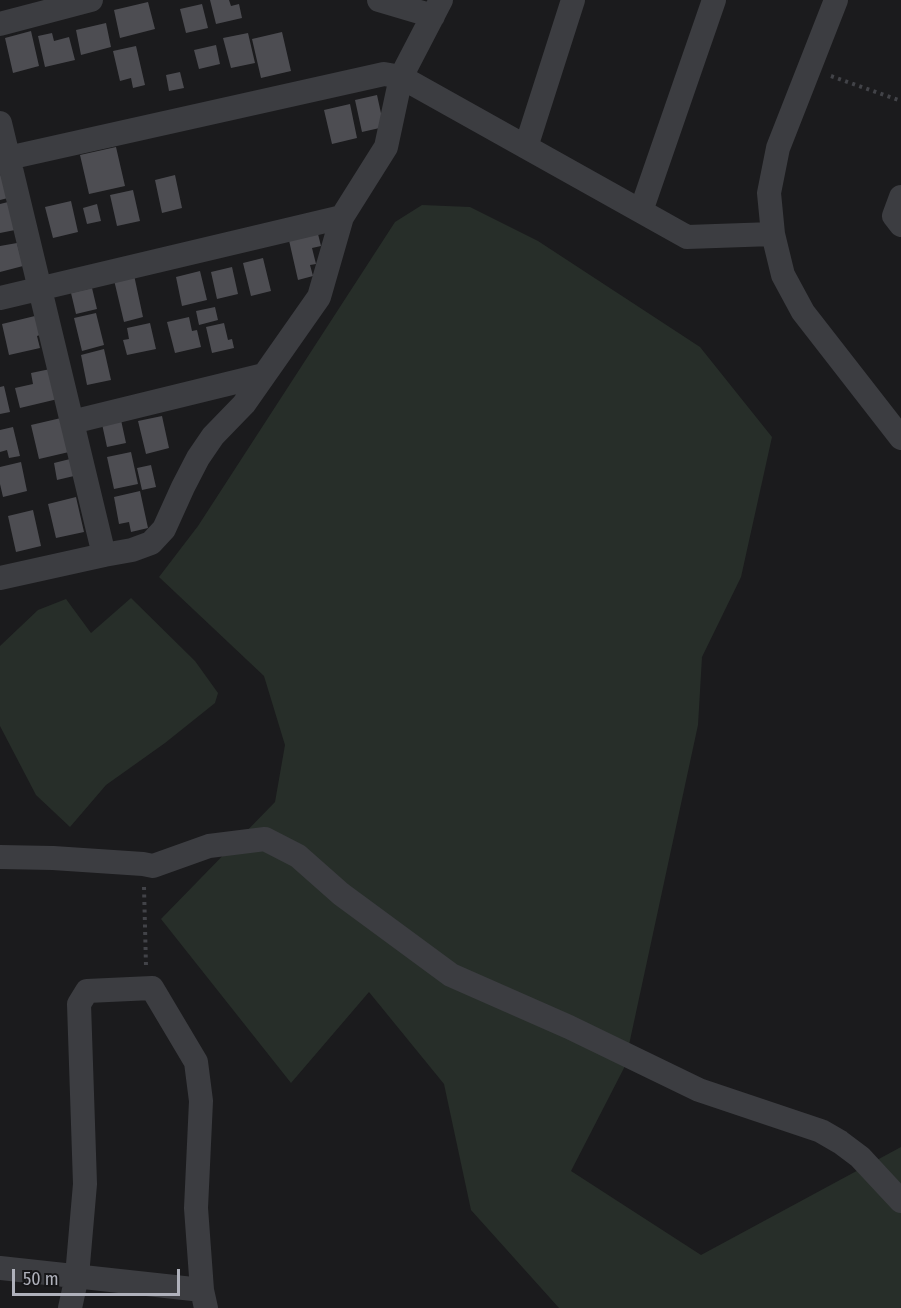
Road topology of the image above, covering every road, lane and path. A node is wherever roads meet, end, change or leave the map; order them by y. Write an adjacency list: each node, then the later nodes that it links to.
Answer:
1 (92, 0): 7 (street)
2 (379, 0): 6 (street)
3 (573, 0): 12 (street)
4 (714, 0): 15 (street)
5 (836, 0): 8 (street)
6 (437, 8): 9 (street)
7 (0, 24)
8 (809, 68): 10 (path); 18 (street)
9 (401, 77): 12 (street); 13 (street); 16 (street)
10 (901, 100)
11 (0, 123): 13 (street)
12 (526, 147): 15 (street)
13 (8, 159): 19 (street)
14 (901, 197): 17 (street)
15 (641, 211): 18 (street)
16 (342, 217): 19 (street); 21 (street)
17 (901, 225)
18 (773, 234): 23 (street)
19 (40, 289): 20 (street); 22 (street)
20 (0, 298)
21 (264, 375): 22 (street); 24 (street)
22 (72, 422): 24 (street)
23 (901, 438)
24 (104, 555): 25 (street)
25 (0, 578)
26 (0, 857): 29 (street)
27 (144, 887): 28 (path)
28 (146, 952)
29 (901, 1201)
30 (0, 1268): 31 (street)
31 (77, 1276): 32 (street); 32 (street); 33 (street)
32 (204, 1299)
33 (70, 1308)

